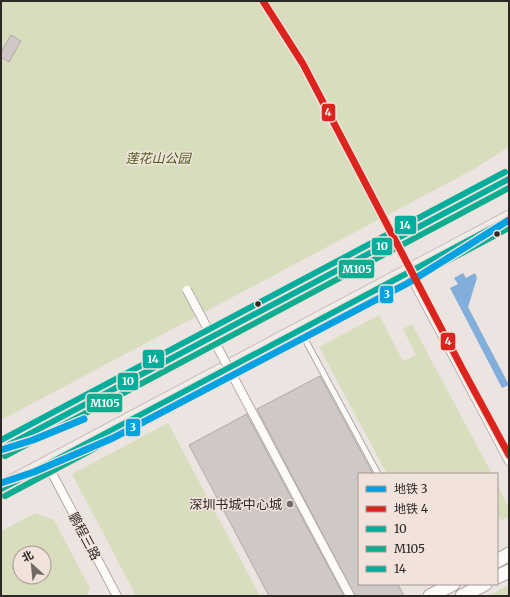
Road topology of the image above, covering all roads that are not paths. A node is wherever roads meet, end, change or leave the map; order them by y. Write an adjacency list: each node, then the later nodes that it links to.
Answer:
1 (509, 179): 6 (main road)
2 (509, 219): 10 (main road)
3 (416, 286): 7 (street)
4 (187, 290): 19 (street, bridge)
5 (308, 343): 8 (lane)
6 (1, 449)
7 (509, 461)
8 (377, 473)
9 (54, 477): 18 (street, 鹏程三路)
10 (1, 489)
11 (509, 554): 12 (street)
12 (498, 560)
13 (509, 571): 14 (street)
14 (498, 577)
15 (450, 585): 17 (street)
16 (483, 585): 20 (street)
17 (435, 590)
18 (117, 596)
19 (350, 596)
20 (462, 596)

